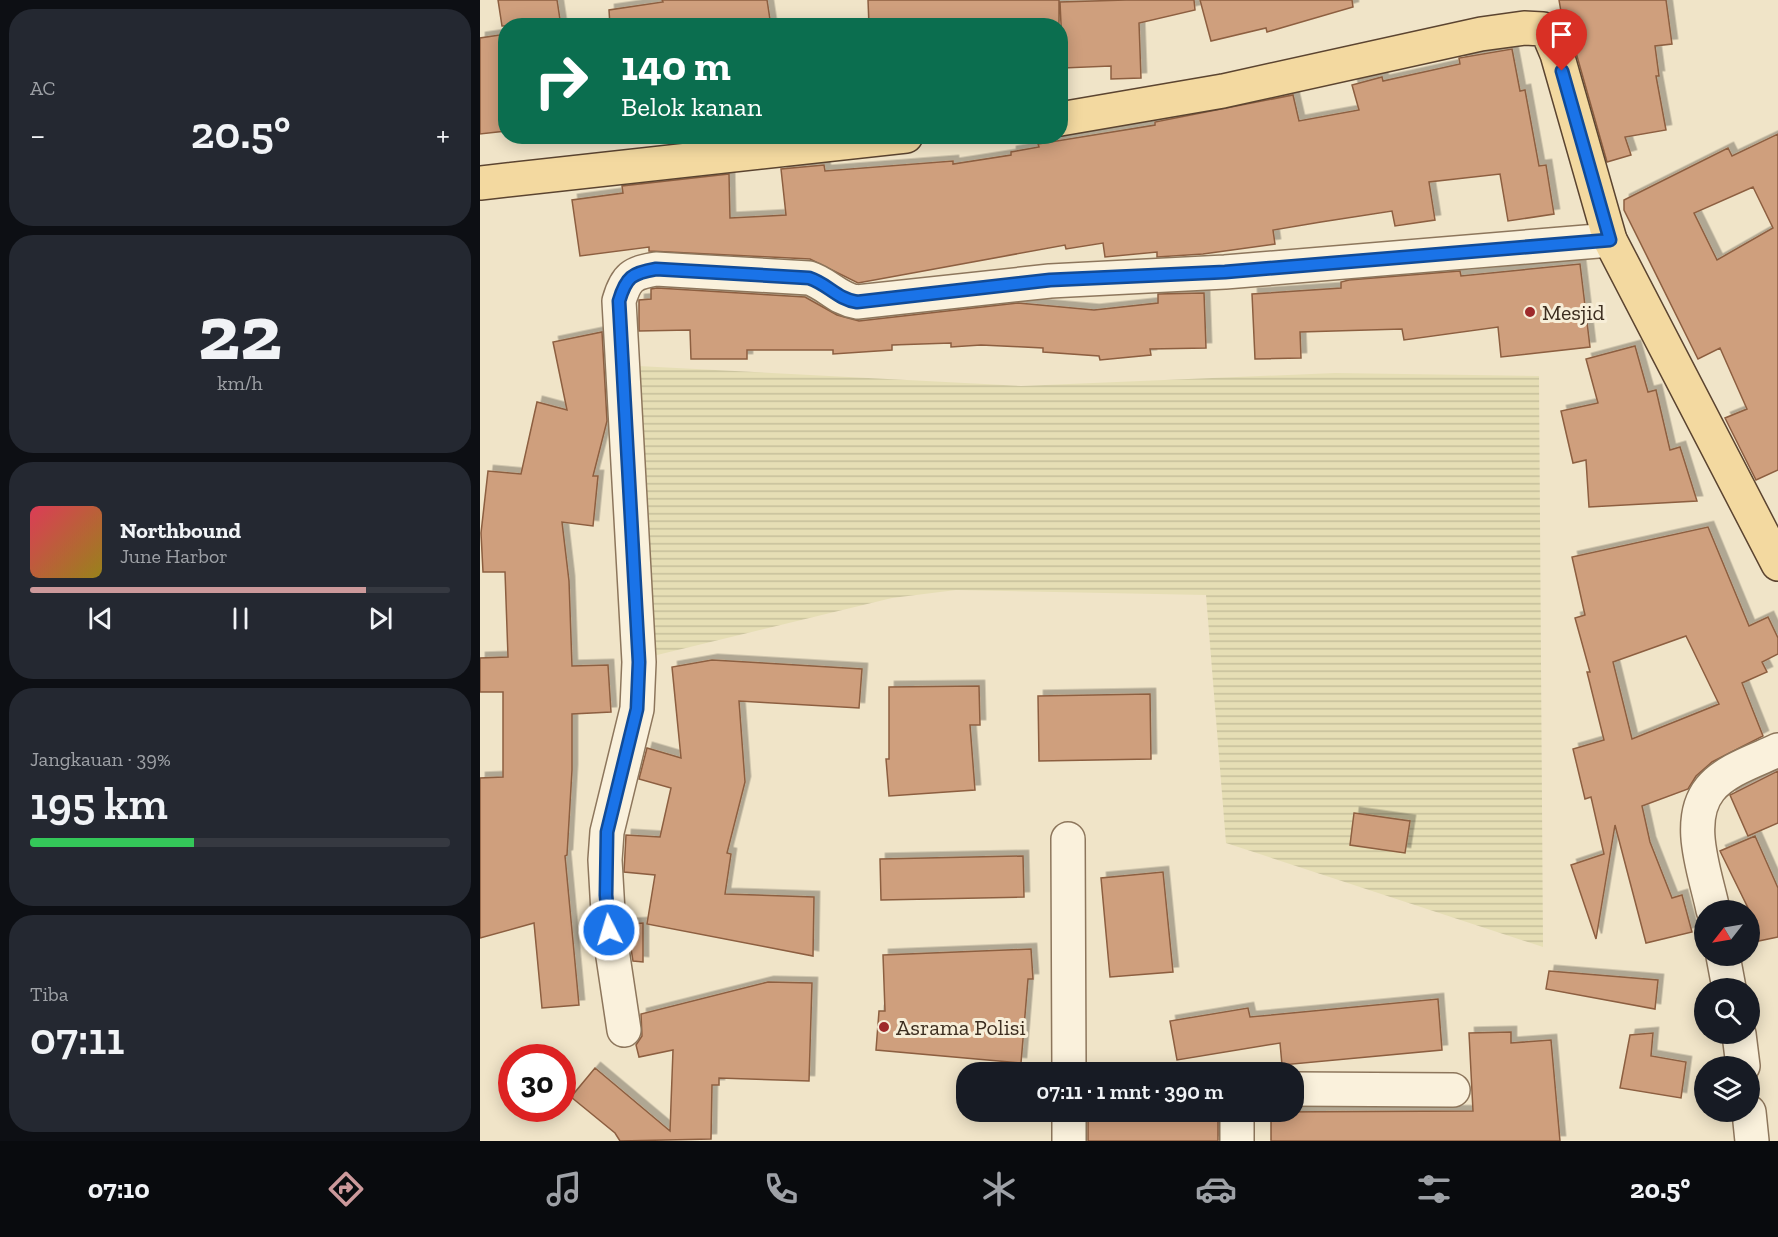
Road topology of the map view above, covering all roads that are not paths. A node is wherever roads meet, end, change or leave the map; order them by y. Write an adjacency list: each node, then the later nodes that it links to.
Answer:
1 (1068, 118): 4 (main road)
2 (833, 144): 3 (main road)
3 (480, 183)
4 (1610, 240): 5 (main road); 9 (street)
5 (1778, 564)
6 (1778, 750): 8 (street)
7 (1068, 839): 10 (street)
8 (1711, 900)
9 (624, 1030)
10 (1069, 1062)
11 (1304, 1089): 12 (street)
12 (1453, 1090)
13 (1069, 1122): 16 (street)
14 (1237, 1122): 17 (street)
15 (1750, 1122): 18 (street)
16 (1069, 1141)
17 (1237, 1141)
18 (1752, 1141)

